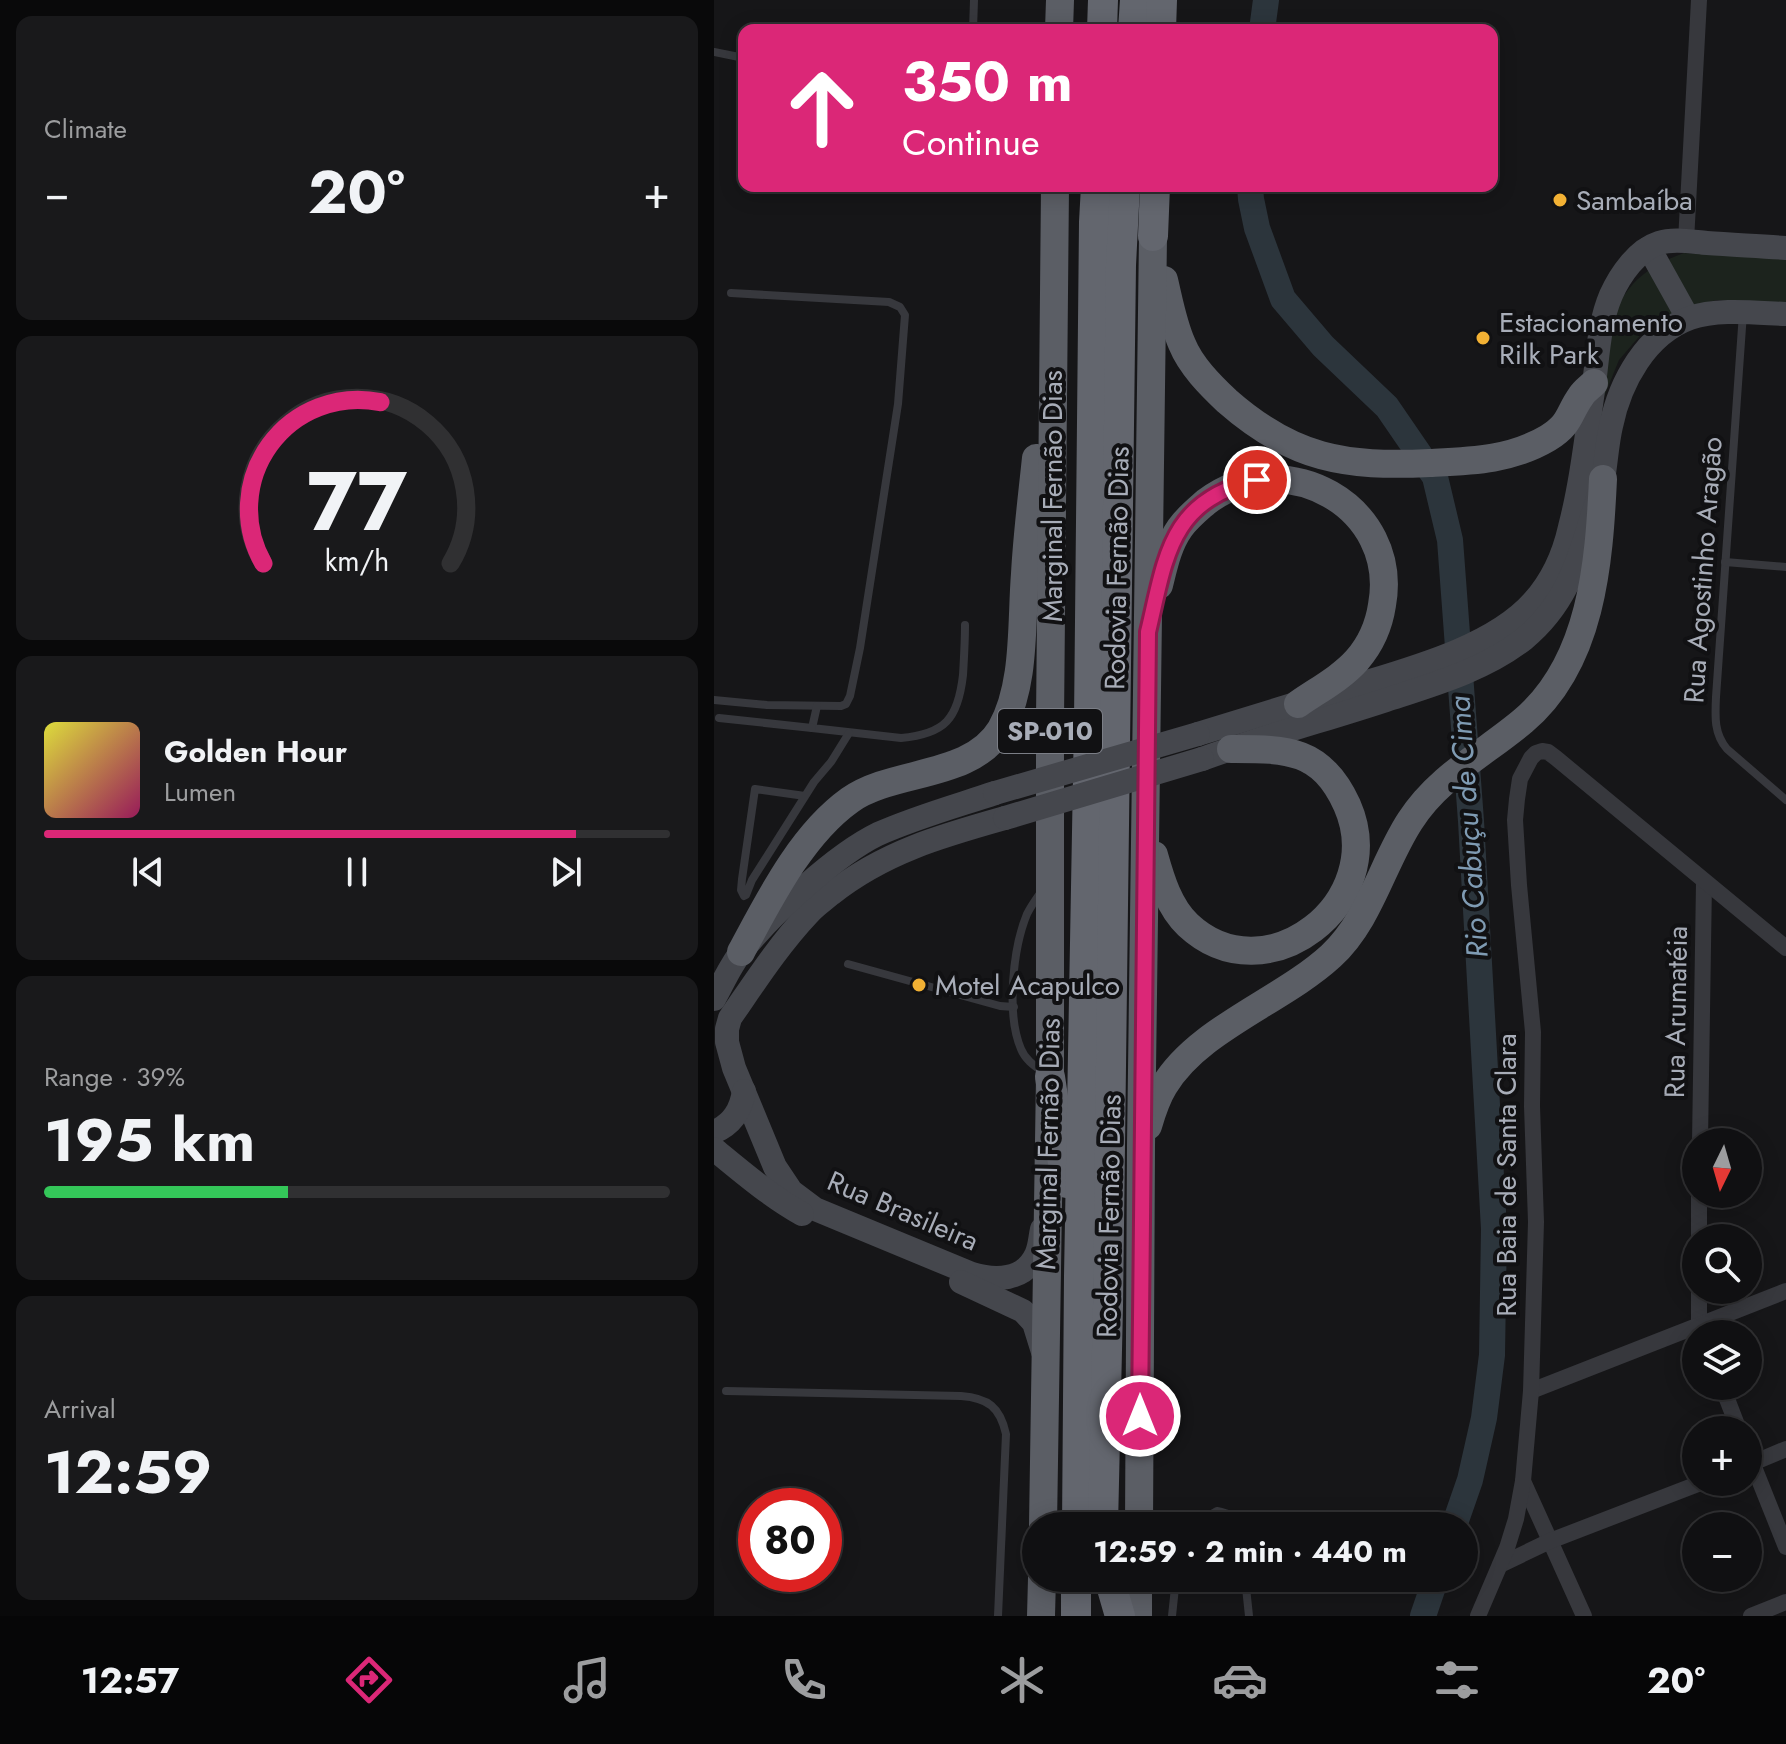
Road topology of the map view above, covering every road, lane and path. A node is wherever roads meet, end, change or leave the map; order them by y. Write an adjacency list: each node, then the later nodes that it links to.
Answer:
1 (974, 0): 6 (lane)
2 (1103, 0): 7 (highway)
3 (1135, 0): 8 (highway)
4 (1162, 0): 9 (highway)
5 (1699, 0): 17 (street)
6 (973, 24)
7 (1102, 24)
8 (1133, 24)
9 (1161, 24)
10 (714, 52): 11 (lane)
11 (738, 57)
12 (1055, 192): 25 (highway, Marginal Fernão Dias / SP-010)
13 (1096, 192): 57 (highway, Rodovia Fernão Dias / SP-010)
14 (1125, 192): 71 (highway, Rodovia Fernão Dias / SP-010)
15 (1155, 192): 16 (highway)
16 (1153, 236): 24 (highway); 30 (highway)
17 (1686, 241): 18 (main road); 19 (main road)
18 (1649, 248): 23 (main road); 24 (main road)
19 (1786, 248)
20 (731, 293): 35 (lane)
21 (1743, 312): 22 (main road); 23 (main road); 27 (lane, Rua Agostinho Aragão)
22 (1786, 314)
23 (1688, 318): 26 (main road)
24 (1594, 383): 31 (main road)
25 (1053, 385): 43 (highway, Marginal Fernão Dias / SP-010); 46 (highway)
26 (1603, 479): 31 (main road); 54 (highway)
27 (1725, 562): 28 (lane); 41 (lane, Rua Agostinho Aragão)
28 (1786, 567)
29 (965, 625): 38 (lane)
30 (1148, 632): 34 (highway); 42 (highway)
31 (1481, 652): 32 (main road)
32 (1426, 675): 34 (main road); 39 (main road, Rua Brasileira)
33 (714, 700): 35 (lane)
34 (1298, 704): 46 (main road, bridge)
35 (817, 706): 37 (lane)
36 (719, 718): 37 (lane)
37 (812, 728): 38 (lane)
38 (849, 733): 40 (lane)
39 (1231, 749): 42 (highway); 51 (main road, Rua Brasileira, bridge)
40 (805, 796): 40 (lane)
41 (1786, 800)
42 (1146, 822): 54 (highway)
43 (1050, 878): 49 (lane); 50 (highway, Marginal Fernão Dias / SP-010)
44 (1704, 882): 45 (street); 52 (street, Rua Arumatéia); 63 (street, Rua Baia de Santa Clara)
45 (1786, 948)
46 (741, 952): 48 (main road)
47 (848, 964): 49 (lane)
48 (714, 999)
49 (1014, 1007): 50 (lane)
50 (1050, 1077): 56 (highway, Marginal Fernão Dias / SP-010); 57 (highway)
51 (744, 1091): 53 (main road); 56 (main road, Rua Brasileira)
52 (1700, 1128)
53 (714, 1132)
54 (1141, 1146): 72 (highway)
55 (714, 1149): 61 (main road, Rua Brasileira)
56 (1047, 1199): 61 (highway, Marginal Fernão Dias / SP-010)
57 (1079, 1276): 70 (highway, Rodovia Fernão Dias / SP-010)
58 (1786, 1291): 59 (street)
59 (1723, 1320)
60 (1682, 1337): 63 (street)
61 (1046, 1365): 69 (highway, Marginal Fernão Dias / SP-010)
62 (726, 1391): 84 (lane)
63 (1531, 1391): 66 (street, Rua Baia de Santa Clara)
64 (1786, 1449): 65 (street)
65 (1762, 1456)
66 (1523, 1481): 73 (street); 75 (street, Rua Baia de Santa Clara)
67 (1682, 1490): 73 (street)
68 (1762, 1491): 74 (street)
69 (1043, 1512)
70 (1077, 1512)
71 (1103, 1512)
72 (1139, 1512)
73 (1550, 1541): 75 (street); 93 (street)
74 (1786, 1547)
75 (1500, 1565): 92 (street, Rua Baia de Santa Clara)
76 (1042, 1592): 85 (highway)
77 (1076, 1592): 86 (highway)
78 (1102, 1592): 87 (highway)
79 (1113, 1592): 88 (highway)
80 (1138, 1592): 89 (highway)
81 (1175, 1592): 90 (lane)
82 (1246, 1592): 91 (lane)
83 (1786, 1602): 94 (street)
84 (998, 1616)
85 (1041, 1616)
86 (1076, 1616)
87 (1101, 1616)
88 (1120, 1616)
89 (1138, 1616)
90 (1172, 1616)
91 (1249, 1616)
92 (1478, 1616)
93 (1584, 1616)
94 (1751, 1616)

